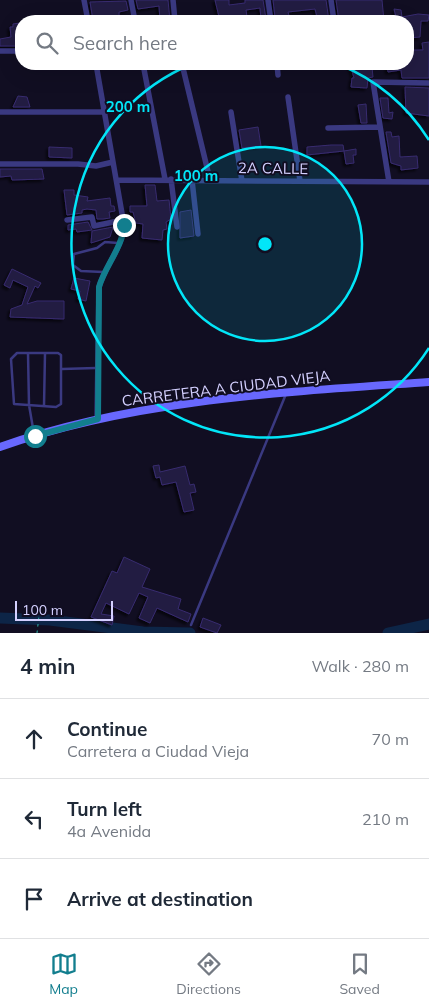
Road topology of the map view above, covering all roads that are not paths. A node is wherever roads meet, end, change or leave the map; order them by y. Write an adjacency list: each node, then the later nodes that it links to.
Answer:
1 (84, 0): 6 (street)
2 (131, 0): 7 (street)
3 (172, 0): 8 (street)
4 (268, 0): 9 (street)
5 (331, 0): 10 (street)
6 (87, 15)
7 (134, 15)
8 (174, 15)
9 (270, 15)
10 (333, 15)
11 (15, 50): 12 (street)
12 (0, 51)
13 (97, 70): 21 (street)
14 (144, 70): 27 (street)
15 (183, 70): 30 (street)
16 (277, 70): 17 (street)
17 (278, 75)
18 (429, 83): 23 (street)
19 (288, 97): 32 (street)
20 (0, 112): 21 (street)
21 (104, 112): 25 (street)
22 (231, 112): 31 (street)
23 (380, 127): 24 (street); 33 (street)
24 (328, 128)
25 (113, 162): 26 (street); 28 (street)
26 (0, 164)
27 (168, 179): 28 (street, 2A CALLE); 29 (street, 2A CALLE); 37 (street)
28 (117, 180): 36 (street)
29 (192, 180): 30 (street, 2A CALLE); 38 (street)
30 (210, 180): 31 (street, 2A CALLE)
31 (242, 181): 32 (street, 2A CALLE)
32 (300, 181): 33 (street, 2A CALLE)
33 (389, 182): 34 (street, 2A CALLE)
34 (429, 182)
35 (67, 220): 36 (street)
36 (123, 220): 39 (street)
37 (177, 227)
38 (198, 234)
39 (119, 243): 40 (street); 40 (lane)
40 (103, 272): 43 (street)
41 (28, 353): 42 (lane); 47 (lane); 47 (lane)
42 (45, 353): 44 (lane); 48 (lane)
43 (98, 368): 44 (lane); 49 (street)
44 (62, 369): 48 (lane)
45 (429, 382): 46 (main road, CARRETERA A CIUDAD VIEJA)
46 (287, 392): 49 (main road, CARRETERA A CIUDAD VIEJA); 52 (lane)
47 (29, 405): 48 (lane); 50 (lane)
48 (44, 406)
49 (98, 419): 50 (main road, CARRETERA A CIUDAD VIEJA)
50 (35, 436): 51 (main road, CARRETERA A CIUDAD VIEJA)
51 (0, 447)
52 (191, 625)

